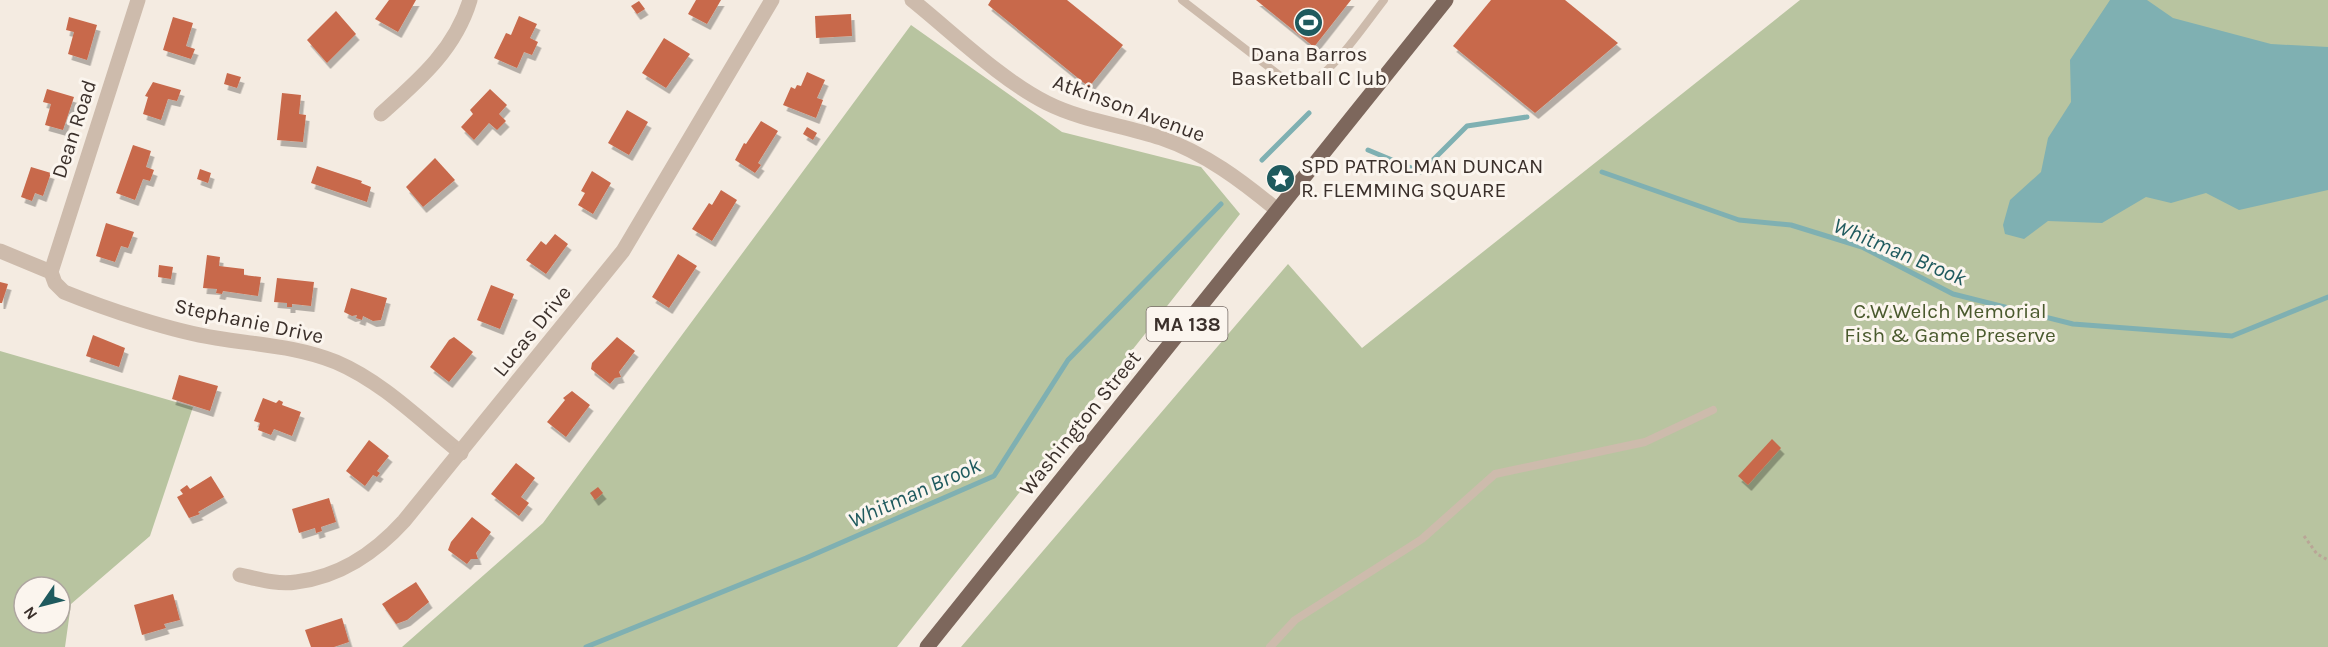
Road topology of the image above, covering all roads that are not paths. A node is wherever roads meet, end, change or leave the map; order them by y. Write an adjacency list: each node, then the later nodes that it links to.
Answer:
1 (138, 0): 11 (street, Dean Road)
2 (470, 0): 8 (street)
3 (772, 0): 13 (street, Lucas Drive)
4 (912, 0): 9 (street, Atkinson Avenue)
5 (1182, 0): 6 (lane)
6 (1384, 0)
7 (1446, 0): 9 (main road, Washington Street / MA 138)
8 (381, 114)
9 (1277, 210): 15 (main road, Washington Street / MA 138)
10 (0, 251): 11 (street)
11 (51, 272): 13 (street, Stephanie Drive)
12 (1713, 410): 16 (lane)
13 (460, 453): 14 (street, Lucas Drive)
14 (240, 575)
15 (927, 647)
16 (1270, 647)

